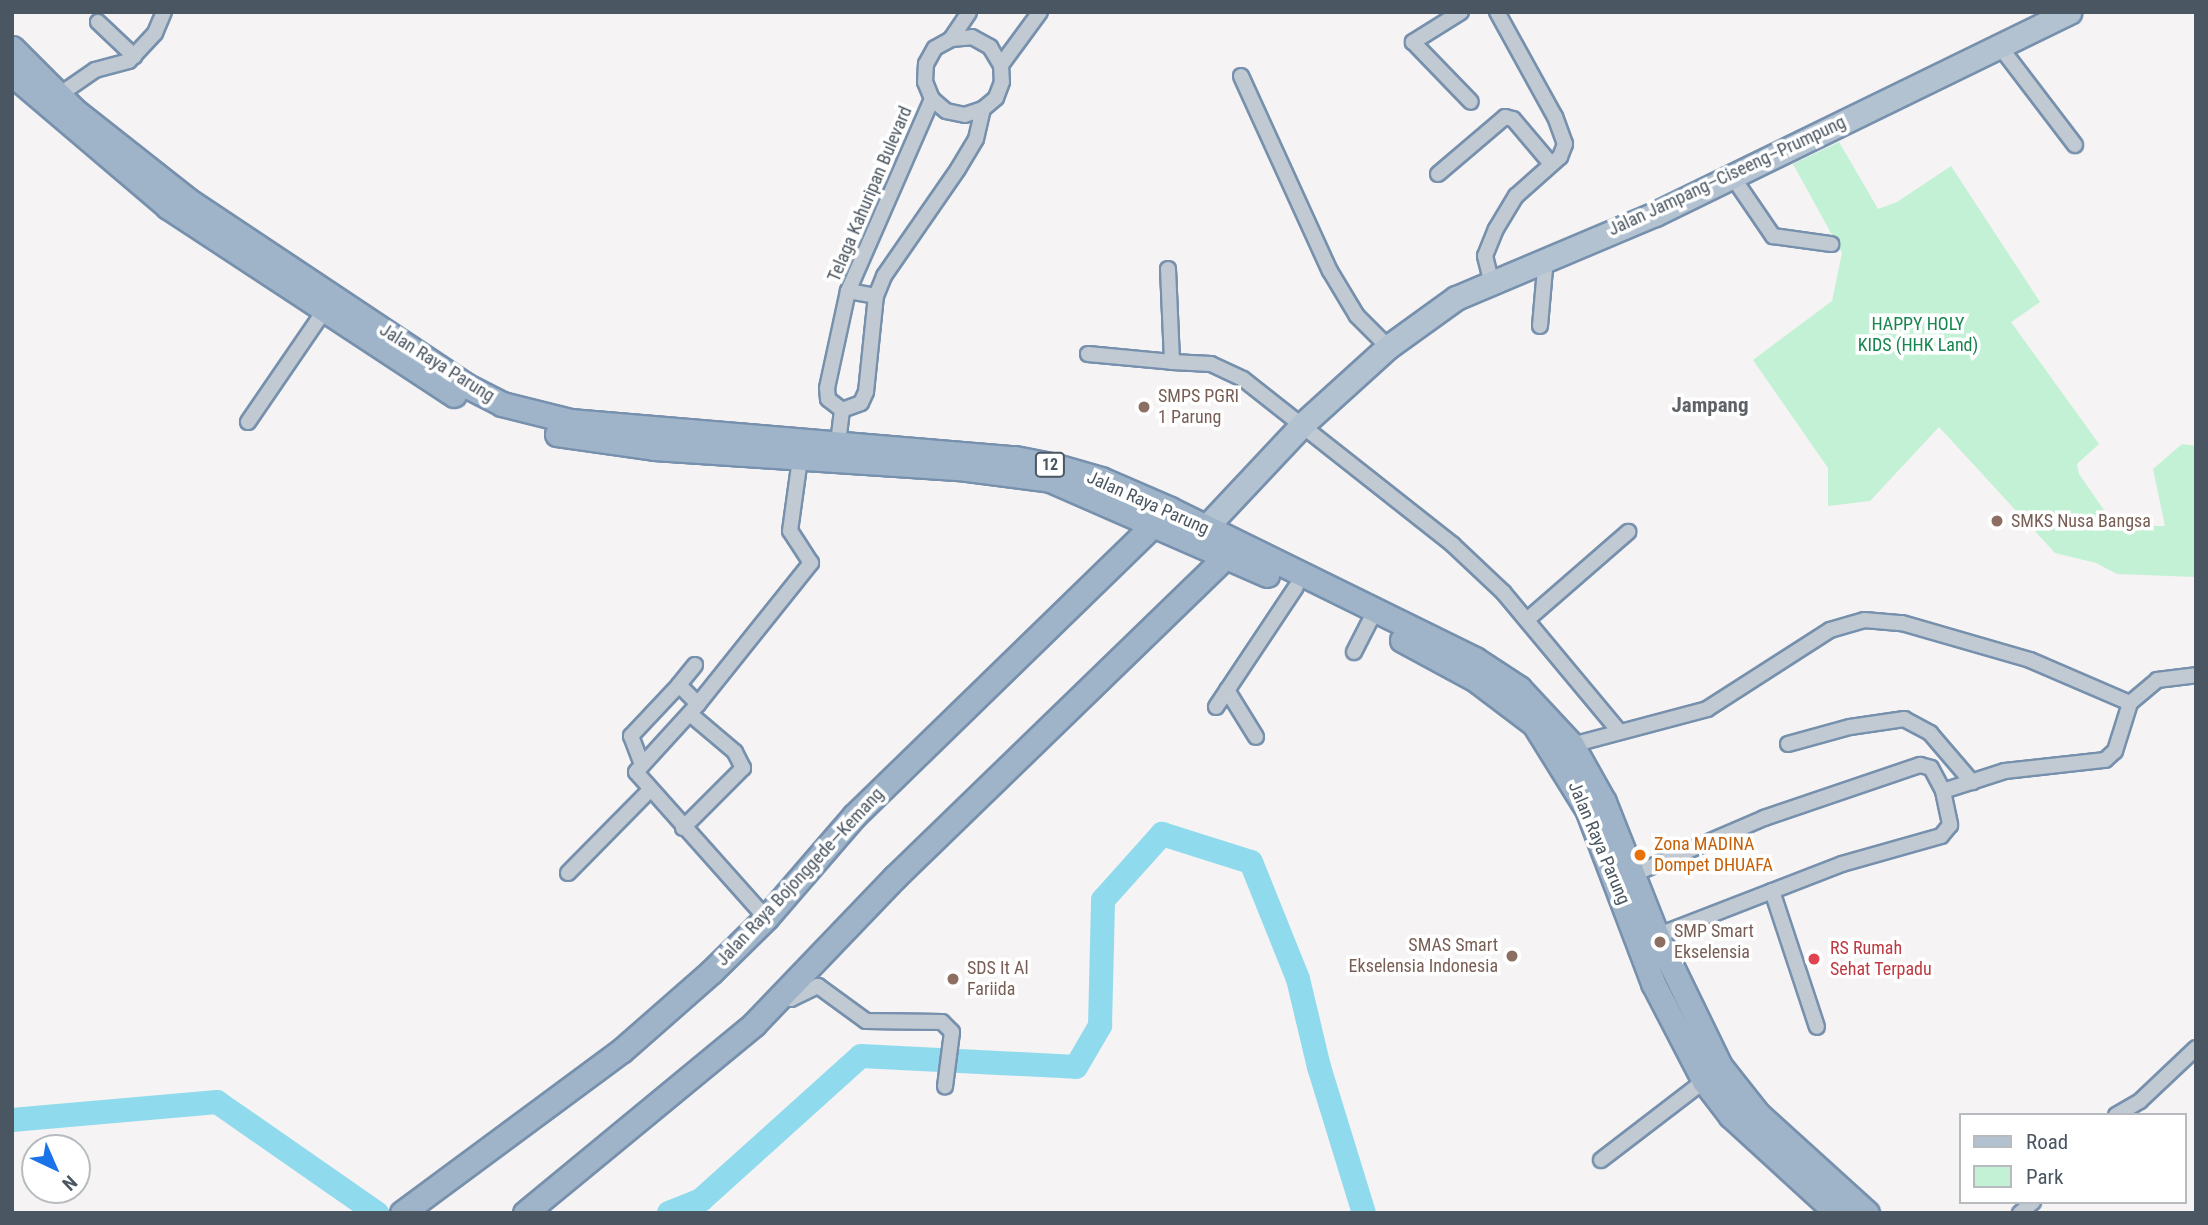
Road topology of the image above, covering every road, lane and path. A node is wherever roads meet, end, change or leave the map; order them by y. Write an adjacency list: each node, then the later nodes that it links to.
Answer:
1 (163, 12): 11 (street)
2 (969, 12): 8 (street)
3 (1040, 12): 12 (street)
4 (1461, 12): 17 (street)
5 (1497, 12): 20 (street)
6 (2069, 12): 9 (main road, Jalan Jampang–Ciseeng–Prumpung)
7 (98, 22): 11 (street)
8 (951, 39): 12 (street); 16 (street)
9 (1998, 44): 19 (street); 22 (main road, Jalan Jampang–Ciseeng–Prumpung)
10 (12, 48): 15 (highway, Jalan Raya Parung / 12)
11 (132, 59): 15 (street)
12 (1001, 65): 18 (street)
13 (12, 74): 29 (highway, Jalan Raya Parung / 12)
14 (1241, 76): 31 (street)
15 (59, 95): 37 (highway, Jalan Raya Parung / 12)
16 (932, 99): 18 (street); 27 (street, Telaga Kahuripan Bulevard)
17 (1471, 102)
18 (983, 109): 28 (street)
19 (2075, 145)
20 (1551, 164): 21 (street); 26 (street)
21 (1437, 174)
22 (1732, 176): 23 (street); 24 (main road, Jalan Jampang–Ciseeng–Prumpung)
23 (1831, 244)
24 (1546, 258): 26 (main road, Jalan Jampang–Ciseeng–Prumpung); 30 (street)
25 (1168, 269): 33 (street)
26 (1491, 280): 31 (main road, Jalan Jampang–Ciseeng–Prumpung)
27 (848, 291): 28 (street); 34 (street, Telaga Kahuripan Bulevard)
28 (876, 296): 34 (street)
29 (324, 311): 35 (street); 38 (highway, Jalan Raya Parung / 12)
30 (1540, 326)
31 (1388, 347): 36 (main road, Jalan Jampang–Ciseeng–Prumpung)
32 (1088, 354): 33 (street)
33 (1172, 362): 36 (street)
34 (846, 410): 37 (street)
35 (248, 422)
36 (1300, 428): 41 (main road, Jalan Jampang–Ciseeng–Prumpung); 44 (street)
37 (836, 454): 38 (highway, Jalan Raya Parung / 12); 39 (highway, Jalan Raya Parung / 12)
38 (800, 459): 53 (street)
39 (1163, 516): 41 (highway, Jalan Raya Parung / 12); 66 (highway, Jalan Raya Bojonggede—Kemang)
40 (1628, 532): 44 (street)
41 (1199, 535): 42 (highway, Jalan Raya Parung / 12)
42 (1231, 551): 43 (highway, Jalan Raya Parung / 12); 57 (highway, Jalan Raya Parung / 12); 68 (highway)
43 (1296, 587): 45 (highway, Jalan Raya Parung / 12); 50 (street)
44 (1528, 619): 54 (street)
45 (1369, 622): 46 (street); 67 (highway, Jalan Raya Parung / 12)
46 (1354, 652)
47 (695, 665): 49 (street)
48 (2196, 675): 51 (street)
49 (679, 685): 53 (street); 58 (street)
50 (1227, 690): 52 (street); 55 (street)
51 (2130, 703): 54 (street); 59 (street)
52 (1216, 707)
53 (694, 709): 58 (street); 62 (street)
54 (1613, 734): 57 (street)
55 (1256, 737)
56 (1788, 744): 59 (street)
57 (1572, 745): 64 (highway, Jalan Raya Parung / 12)
58 (641, 762): 60 (street)
59 (1972, 782): 61 (street)
60 (649, 791): 62 (street); 63 (street)
61 (1943, 791): 64 (street); 65 (street)
62 (683, 828): 66 (street)
63 (568, 873)
64 (1634, 874): 67 (highway, Jalan Raya Parung / 12)
65 (1772, 891): 67 (street); 69 (street)
66 (766, 918): 75 (highway, Jalan Raya Bojonggede—Kemang)
67 (1648, 939): 71 (highway, Jalan Raya Parung / 12); 78 (highway, Jalan Raya Parung / 12)
68 (781, 995): 72 (street); 76 (highway)
69 (1817, 1027)
70 (2196, 1048): 73 (street)
71 (1704, 1082): 74 (street); 77 (highway, Jalan Raya Parung / 12)
72 (945, 1087)
73 (2122, 1113)
74 (1601, 1160)
75 (402, 1213)
76 (525, 1213)
77 (1837, 1213)
78 (1867, 1213)

